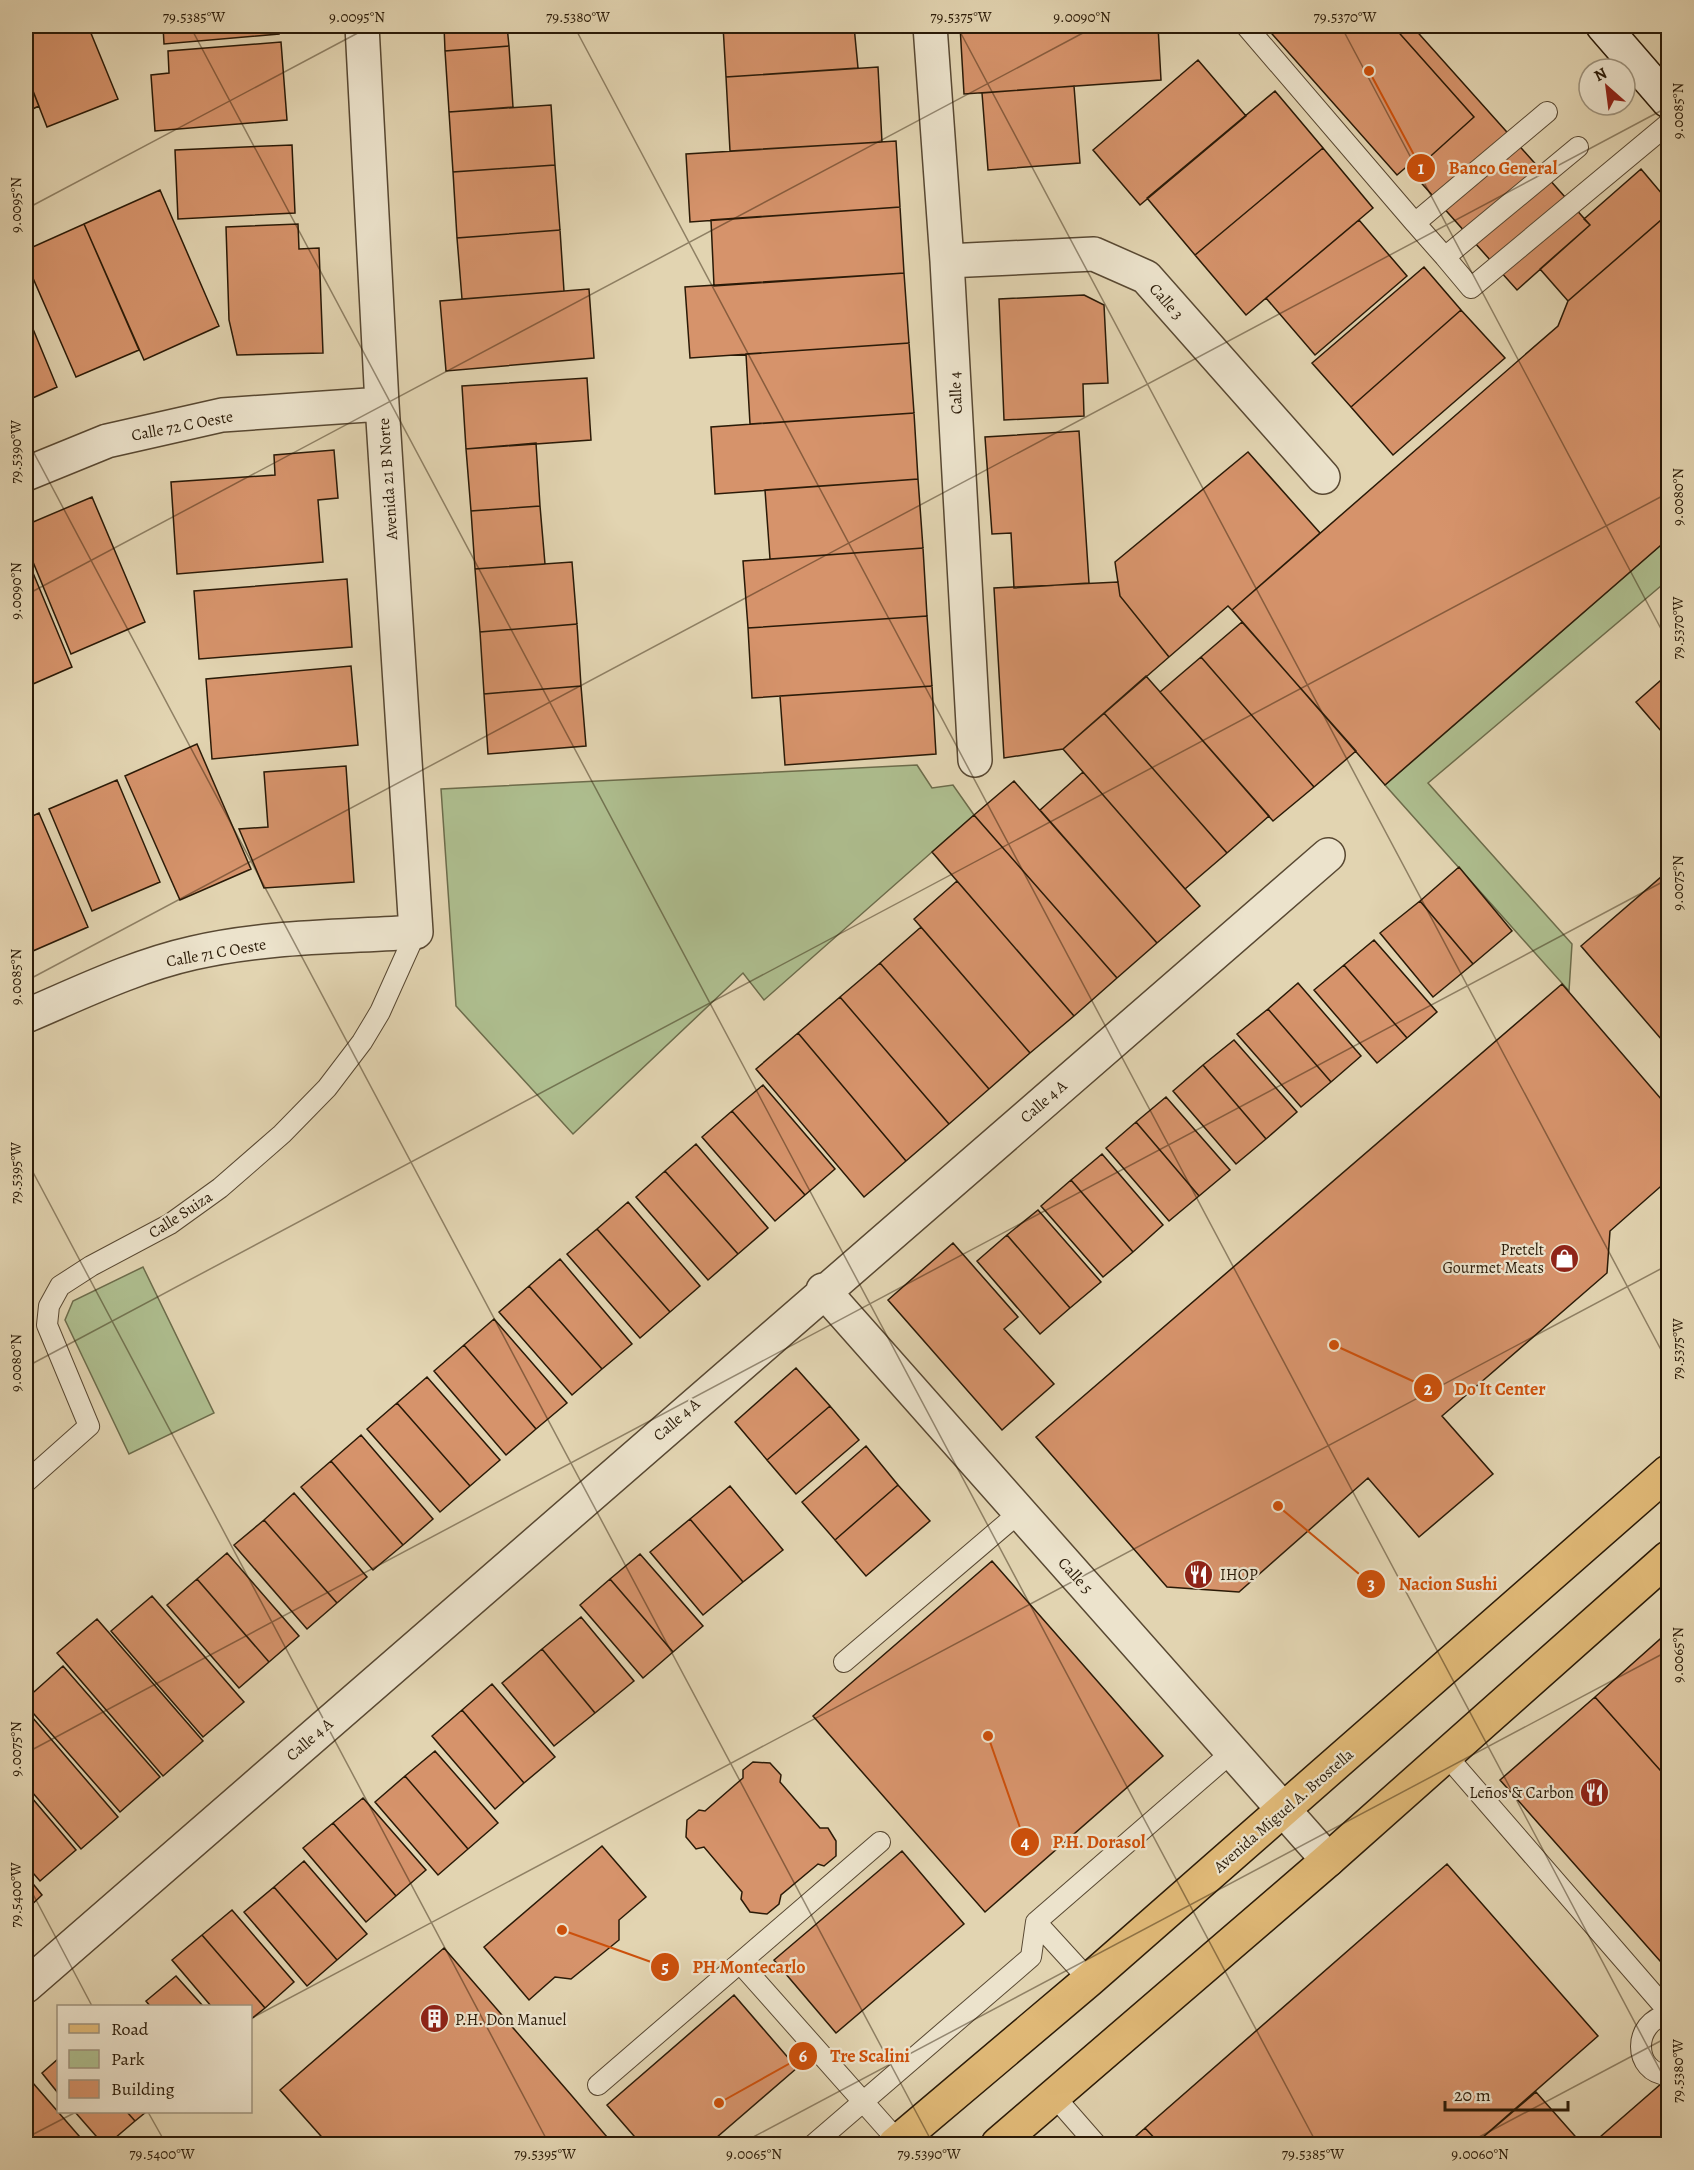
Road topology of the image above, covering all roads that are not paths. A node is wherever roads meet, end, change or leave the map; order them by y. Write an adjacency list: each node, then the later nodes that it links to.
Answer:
1 (362, 26): 12 (street, Avenida 21 B Norte)
2 (930, 26): 11 (street, Calle 4)
3 (1246, 26): 9 (lane)
4 (1603, 26): 5 (street)
5 (1668, 101)
6 (1547, 112): 9 (lane)
7 (1668, 124): 10 (lane)
8 (1578, 147): 10 (lane)
9 (1415, 223): 10 (lane)
10 (1445, 257)
11 (947, 261): 14 (street, Calle 3); 15 (street, Calle 4)
12 (382, 404): 13 (street, Calle 72 C Oeste); 17 (street, Avenida 21 B Norte)
13 (26, 474)
14 (1323, 477)
15 (975, 760)
16 (1328, 855): 19 (street, Calle 4 A)
17 (417, 932): 18 (street, Calle 71 C Oeste); 21 (lane, Calle Suiza)
18 (26, 1016)
19 (824, 1290): 22 (street, Calle 5); 33 (street, Calle 4 A)
20 (1668, 1472): 27 (main road, Avenida Miguel A. Brostella)
21 (26, 1482)
22 (1020, 1512): 24 (lane); 25 (street, Calle 5)
23 (1668, 1558): 26 (main road)
24 (844, 1662)
25 (1232, 1752): 27 (street, Calle 5); 30 (lane)
26 (1444, 1754): 29 (main road); 34 (lane)
27 (1283, 1809): 29 (street, Calle 5); 32 (main road, Avenida Miguel A. Brostella)
28 (880, 1842): 31 (lane)
29 (1328, 1860): 37 (main road)
30 (1036, 1922): 32 (lane); 38 (lane)
31 (740, 1963): 36 (lane); 38 (lane)
32 (1089, 1980): 39 (main road, Avenida Miguel A. Brostella)
33 (26, 1986)
34 (1668, 2013): 35 (lane)
35 (1668, 2075)
36 (598, 2085)
37 (1054, 2096): 41 (main road); 42 (lane)
38 (864, 2102): 39 (lane); 40 (lane)
39 (896, 2143)
40 (814, 2145)
41 (998, 2145)
42 (1096, 2145)

